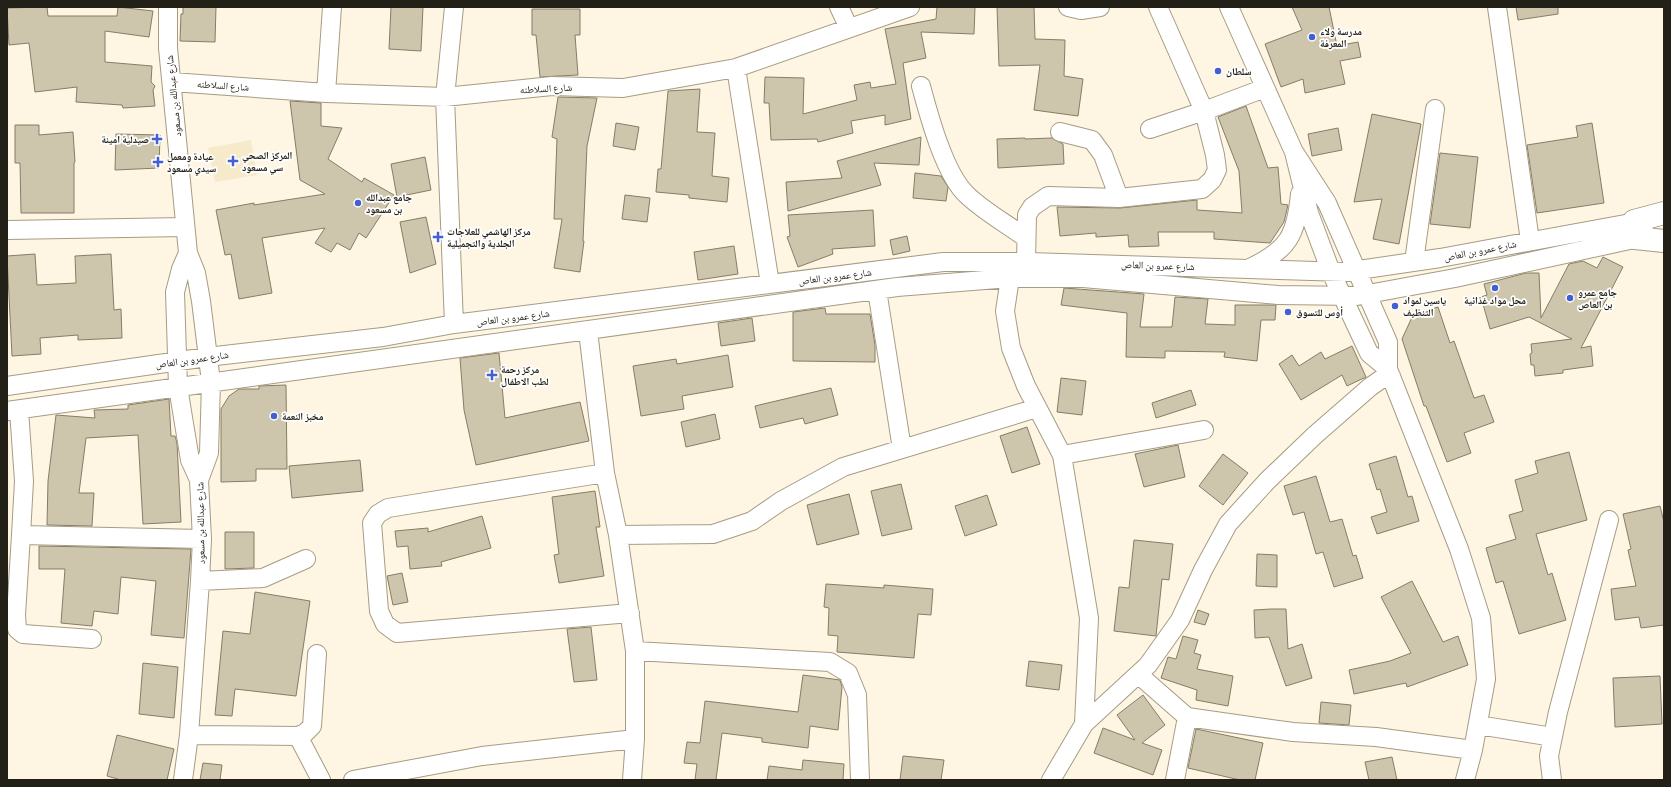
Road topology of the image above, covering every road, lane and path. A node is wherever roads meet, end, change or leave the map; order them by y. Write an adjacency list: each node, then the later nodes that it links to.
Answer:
1 (168, 7): 13 (street, شارع عبدالله بن مسعود)
2 (332, 7): 16 (street)
3 (454, 7): 17 (street)
4 (839, 7): 11 (street)
5 (910, 7): 11 (street, شارع السلاطنه)
6 (1068, 7): 7 (street)
7 (1100, 7)
8 (1158, 7): 19 (street)
9 (1229, 7): 15 (street)
10 (1497, 7): 32 (street)
11 (849, 28): 12 (street, شارع السلاطنه)
12 (736, 68): 17 (street, شارع السلاطنه); 41 (street)
13 (172, 82): 16 (street, شارع السلاطنه); 27 (street, شارع عبدالله بن مسعود)
14 (921, 86): 31 (street)
15 (1265, 88): 19 (street); 22 (street)
16 (326, 93): 17 (street, شارع السلاطنه)
17 (445, 97): 45 (street)
18 (1435, 109): 36 (street)
19 (1204, 111): 20 (street); 24 (street)
20 (1150, 129)
21 (1060, 132): 24 (street)
22 (1294, 152): 23 (street); 38 (street)
23 (1301, 180): 37 (street); 39 (street)
24 (1120, 198): 31 (street)
25 (1664, 213): 28 (main road)
26 (1664, 219): 28 (street, شارع عمرو بن العاص)
27 (185, 227): 29 (street); 34 (street, شارع عبدالله بن مسعود)
28 (1634, 229): 30 (street); 32 (street, شارع عمرو بن العاص); 33 (main road); 43 (street)
29 (7, 230)
30 (1664, 234)
31 (1026, 238): 35 (street)
32 (1530, 241): 36 (street, شارع عمرو بن العاص)
33 (1664, 241)
34 (188, 253): 47 (street, شارع عبدالله بن مسعود); 48 (street)
35 (1026, 262): 37 (street, شارع عمرو بن العاص); 41 (street, شارع عمرو بن العاص)
36 (1414, 262): 38 (street, شارع عمرو بن العاص)
37 (1249, 268): 39 (street, شارع عمرو بن العاص)
38 (1355, 271): 39 (street, شارع عمرو بن العاص); 43 (street)
39 (1331, 272): 44 (street)
40 (1010, 278): 42 (street); 44 (street); 53 (street)
41 (770, 284): 45 (street, شارع عمرو بن العاص)
42 (877, 290): 46 (street); 56 (street)
43 (1367, 294): 44 (street); 49 (street)
44 (1343, 295): 49 (street)
45 (454, 324): 47 (street, شارع عمرو بن العاص)
46 (588, 331): 50 (street); 58 (street)
47 (206, 356): 48 (street, شارع عمرو بن العاص); 50 (street, شارع عبدالله بن مسعود)
48 (177, 361): 51 (street, شارع عمرو بن العاص); 52 (street)
49 (1389, 372): 70 (street); 73 (street)
50 (210, 382): 52 (street); 59 (street, شارع عبدالله بن مسعود)
51 (7, 386)
52 (178, 387): 54 (street); 59 (street)
53 (1037, 408): 56 (street); 57 (street)
54 (13, 410): 61 (street)
55 (1204, 430): 57 (street)
56 (902, 449): 62 (street)
57 (1062, 455): 72 (street)
58 (605, 473): 62 (street); 66 (street)
59 (199, 480): 63 (street, شارع عبدالله بن مسعود)
60 (1609, 520): 76 (street)
61 (21, 535): 63 (street); 67 (street)
62 (618, 535): 66 (street)
63 (202, 539): 65 (street, شارع عبدالله بن مسعود)
64 (306, 559): 65 (street)
65 (200, 581): 74 (street, شارع عبدالله بن مسعود)
66 (630, 613): 68 (street)
67 (92, 639)
68 (635, 651): 77 (street); 83 (street)
69 (317, 654): 75 (street)
70 (1139, 675): 71 (street); 72 (street)
71 (1187, 717): 78 (street); 85 (street)
72 (1084, 724): 84 (street)
73 (1478, 725): 76 (street); 78 (street)
74 (189, 734): 75 (street); 79 (street, شارع عبدالله بن مسعود)
75 (298, 736): 80 (street)
76 (1553, 737): 87 (street)
77 (635, 738): 81 (street); 82 (street)
78 (1473, 750): 86 (street)
79 (183, 780)
80 (321, 780)
81 (353, 780)
82 (632, 780)
83 (860, 780)
84 (1051, 780)
85 (1174, 780)
86 (1465, 780)
87 (1552, 780)

